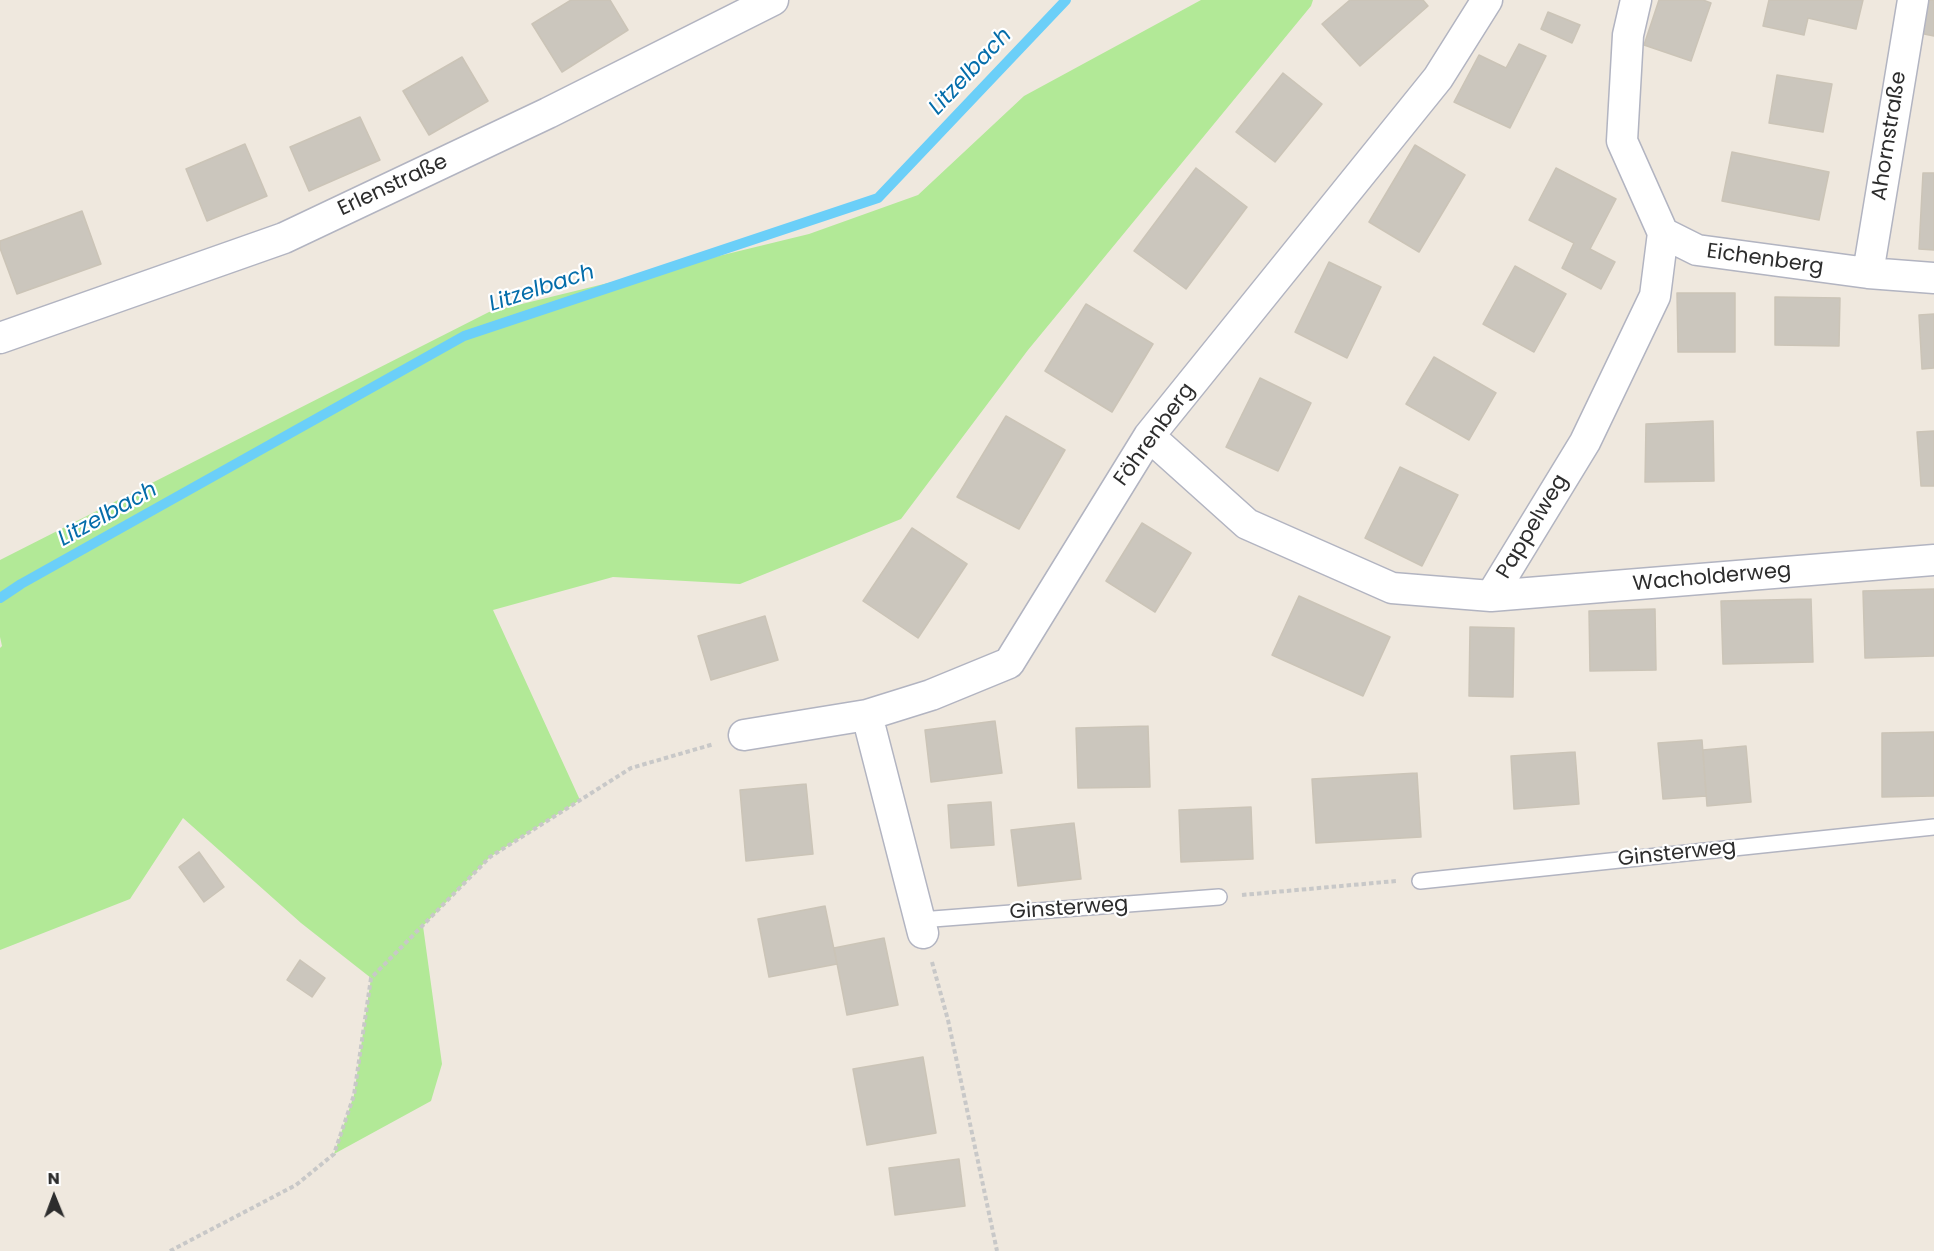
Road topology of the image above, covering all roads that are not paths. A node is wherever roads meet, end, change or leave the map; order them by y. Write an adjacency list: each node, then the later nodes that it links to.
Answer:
1 (772, 0): 8 (street, Erlenstraße)
2 (1487, 0): 9 (street, Föhrenberg)
3 (1636, 0): 5 (street)
4 (1913, 0): 6 (street, Ahornstraße)
5 (1663, 232): 6 (street, Eichenberg); 11 (street, Pappelweg)
6 (1868, 273): 7 (street, Eichenberg)
7 (1934, 278)
8 (0, 338)
9 (1149, 436): 11 (street, Pappelweg); 12 (street, Föhrenberg)
10 (1934, 561): 11 (street, Wacholderweg)
11 (1491, 596)
12 (867, 715): 13 (street, Föhrenberg); 17 (street)
13 (744, 735)
14 (1934, 827): 15 (lane, Ginsterweg)
15 (1420, 881)
16 (1219, 897): 17 (lane, Ginsterweg)
17 (922, 926)

